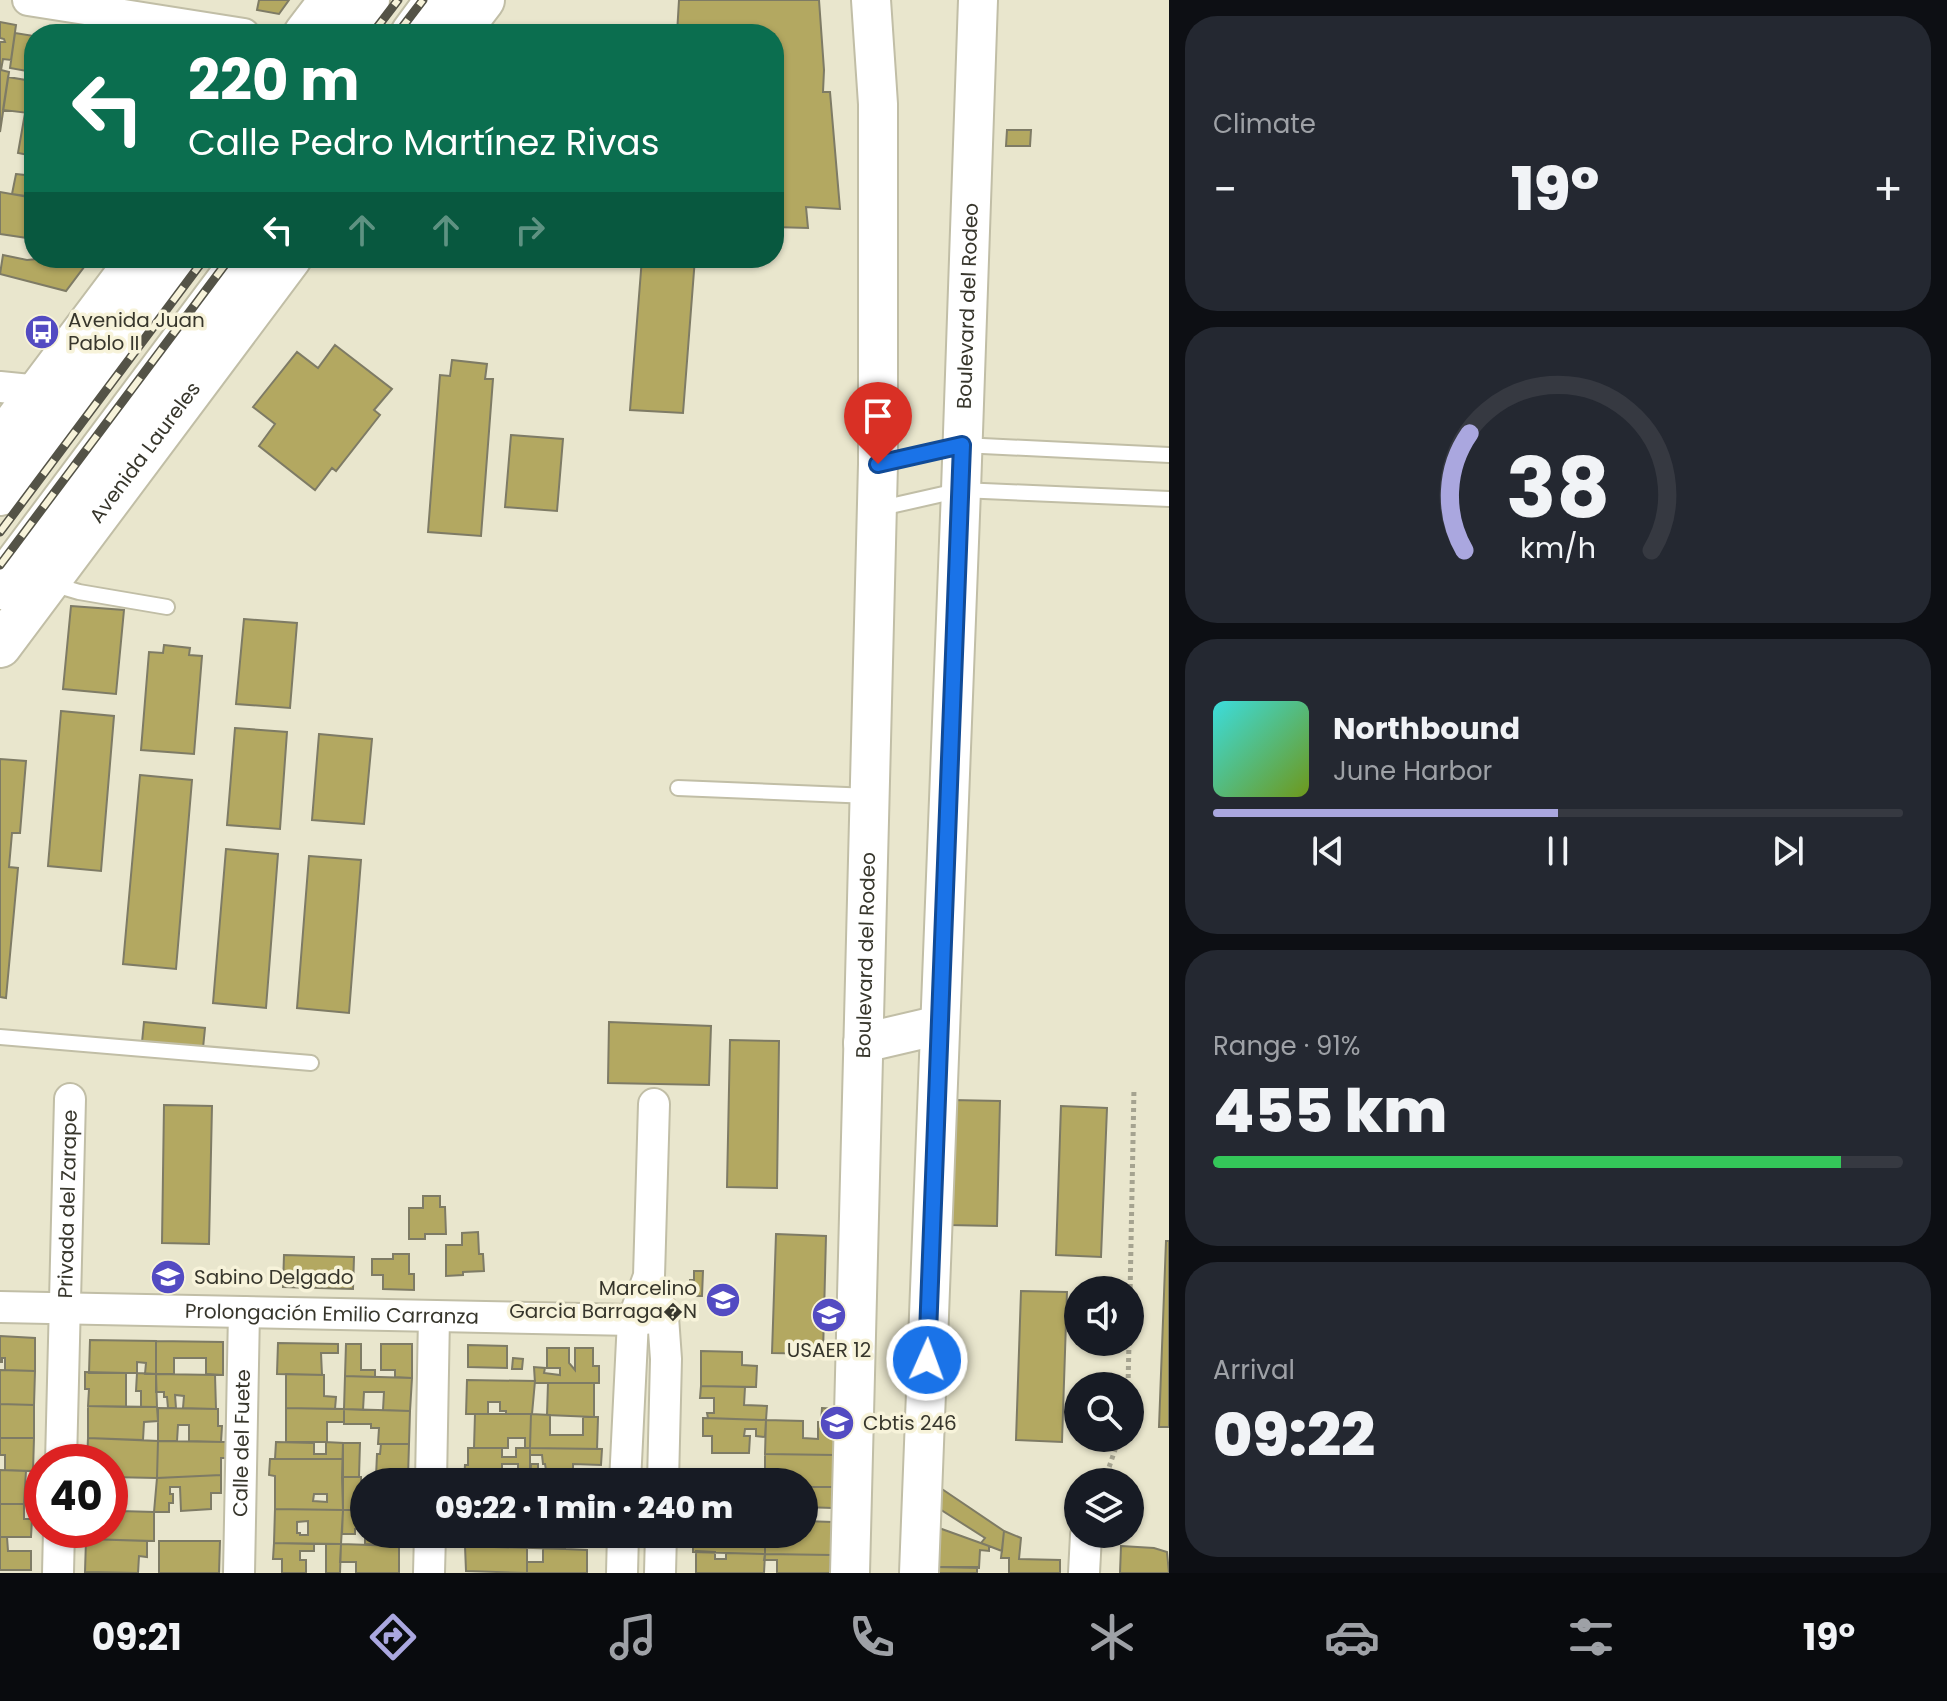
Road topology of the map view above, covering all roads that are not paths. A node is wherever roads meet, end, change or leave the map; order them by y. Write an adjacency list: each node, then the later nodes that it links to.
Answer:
1 (28, 0): 8 (street)
2 (331, 0): 9 (main road)
3 (367, 0): 10 (main road)
4 (438, 0): 11 (main road)
5 (483, 0): 12 (main road)
6 (871, 0): 23 (street, Boulevard del Rodeo)
7 (978, 0): 21 (street, Boulevard del Rodeo)
8 (180, 24)
9 (313, 24)
10 (349, 24)
11 (420, 24)
12 (465, 24)
13 (131, 268): 18 (main road)
14 (159, 268): 18 (main road)
15 (166, 268): 25 (main road)
16 (239, 268): 29 (main road, Avenida Laureles)
17 (283, 268): 28 (main road, Avenida Laureles)
18 (96, 315): 19 (main road)
19 (20, 389): 20 (main road)
20 (0, 443)
21 (962, 445): 22 (lane); 23 (lane); 24 (street, Boulevard del Rodeo)
22 (1169, 455)
23 (878, 464): 27 (street, Boulevard del Rodeo)
24 (961, 490): 26 (lane); 27 (lane); 34 (street, Boulevard del Rodeo)
25 (0, 493)
26 (1169, 499)
27 (877, 509): 33 (street, Boulevard del Rodeo)
28 (48, 582): 30 (lane); 31 (main road, Avenida Laureles)
29 (0, 587)
30 (167, 607)
31 (0, 646)
32 (678, 788): 33 (lane)
33 (870, 796): 36 (street, Boulevard del Rodeo)
34 (940, 1025): 36 (street); 62 (street, Boulevard del Rodeo)
35 (0, 1037): 37 (lane)
36 (863, 1043): 61 (street, Boulevard del Rodeo)
37 (311, 1063)
38 (70, 1099): 42 (street, Privada del Zarape)
39 (654, 1104): 40 (street)
40 (649, 1276): 45 (street); 46 (street)
41 (0, 1307): 42 (street, Prolongación Emilio Carranza)
42 (65, 1308): 43 (street, Prolongación Emilio Carranza); 47 (street, Privada del Zarape)
43 (244, 1312): 44 (street, Prolongación Emilio Carranza); 57 (street, Calle del Fuete)
44 (434, 1316): 46 (street, Prolongación Emilio Carranza); 48 (street)
45 (663, 1317): 46 (street, Prolongación Emilio Carranza); 50 (street)
46 (633, 1320): 49 (street)
47 (61, 1444)
48 (431, 1468)
49 (626, 1468)
50 (663, 1468)
51 (59, 1548): 56 (street)
52 (430, 1548): 58 (street)
53 (623, 1548): 59 (street)
54 (661, 1548): 60 (street)
55 (1085, 1548): 63 (street)
56 (58, 1573)
57 (239, 1573)
58 (429, 1573)
59 (622, 1573)
60 (660, 1573)
61 (850, 1573)
62 (919, 1573)
63 (1084, 1573)

